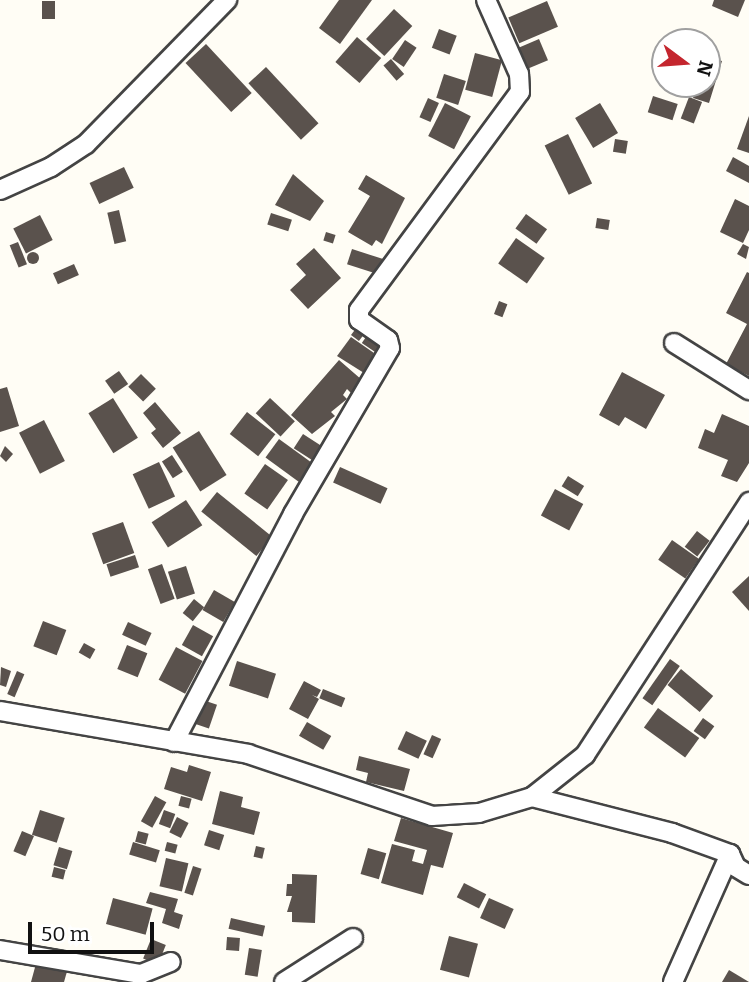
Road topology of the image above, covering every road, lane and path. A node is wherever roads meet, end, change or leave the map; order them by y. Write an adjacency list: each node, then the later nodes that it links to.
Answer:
1 (227, 0): 3 (street)
2 (486, 0): 8 (street)
3 (0, 190)
4 (674, 344): 5 (street)
5 (749, 390)
6 (749, 502): 9 (street)
7 (0, 711): 8 (street)
8 (174, 742): 9 (street)
9 (532, 797): 10 (street)
10 (730, 854): 11 (street); 16 (street)
11 (749, 875)
12 (353, 938): 15 (street)
13 (0, 950): 14 (street)
14 (171, 962)
15 (284, 982)
16 (674, 982)

